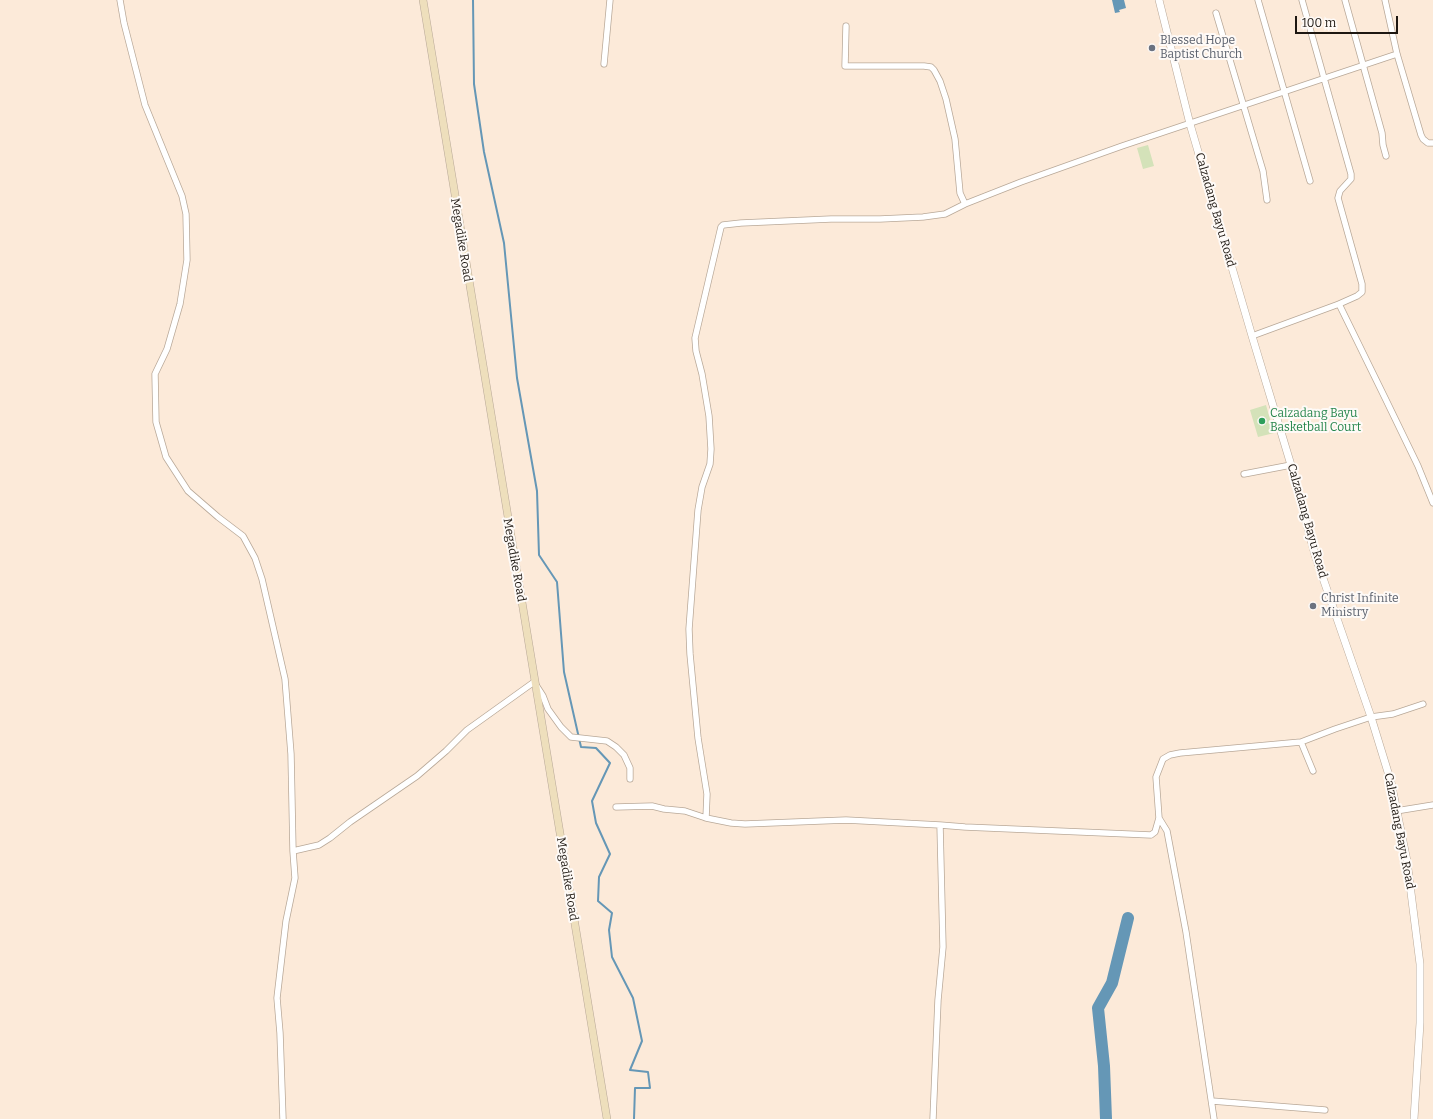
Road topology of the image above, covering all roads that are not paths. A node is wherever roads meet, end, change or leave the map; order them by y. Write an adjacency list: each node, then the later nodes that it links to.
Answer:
1 (120, 0): 40 (street)
2 (422, 0): 28 (main road, Megadike Road)
3 (610, 0): 12 (street)
4 (1159, 0): 17 (street, Calzadang Bayu Road)
5 (1258, 0): 15 (street)
6 (1302, 0): 14 (street)
7 (1345, 0): 13 (street)
8 (1385, 0): 11 (street)
9 (1216, 13): 16 (street)
10 (846, 26): 22 (street)
11 (1397, 54): 13 (street); 18 (street)
12 (604, 64)
13 (1364, 65): 14 (street); 19 (street)
14 (1324, 78): 15 (street); 23 (street)
15 (1284, 92): 16 (street); 20 (street)
16 (1243, 106): 17 (street); 21 (street)
17 (1190, 124): 22 (street); 24 (street, Calzadang Bayu Road)
18 (1433, 142)
19 (1386, 156)
20 (1310, 181)
21 (1267, 200)
22 (965, 204): 37 (street)
23 (1339, 304): 24 (street); 27 (street)
24 (1252, 336): 25 (street, Calzadang Bayu Road)
25 (1291, 465): 26 (street); 30 (street, Calzadang Bayu Road)
26 (1244, 474)
27 (1433, 503)
28 (534, 682): 33 (street); 40 (street); 44 (main road, Megadike Road)
29 (1423, 704): 30 (street)
30 (1372, 717): 31 (street); 36 (street, Calzadang Bayu Road)
31 (1301, 742): 32 (street); 38 (street)
32 (1313, 771)
33 (630, 779)
34 (1433, 805): 36 (street)
35 (616, 807): 37 (street)
36 (1396, 811): 47 (street, Calzadang Bayu Road)
37 (706, 818): 39 (street)
38 (1159, 818): 39 (street); 41 (street)
39 (940, 825): 45 (street)
40 (293, 851): 43 (street)
41 (1212, 1101): 42 (street); 46 (street)
42 (1325, 1110)
43 (283, 1119)
44 (607, 1119)
45 (933, 1119)
46 (1214, 1119)
47 (1414, 1119)

